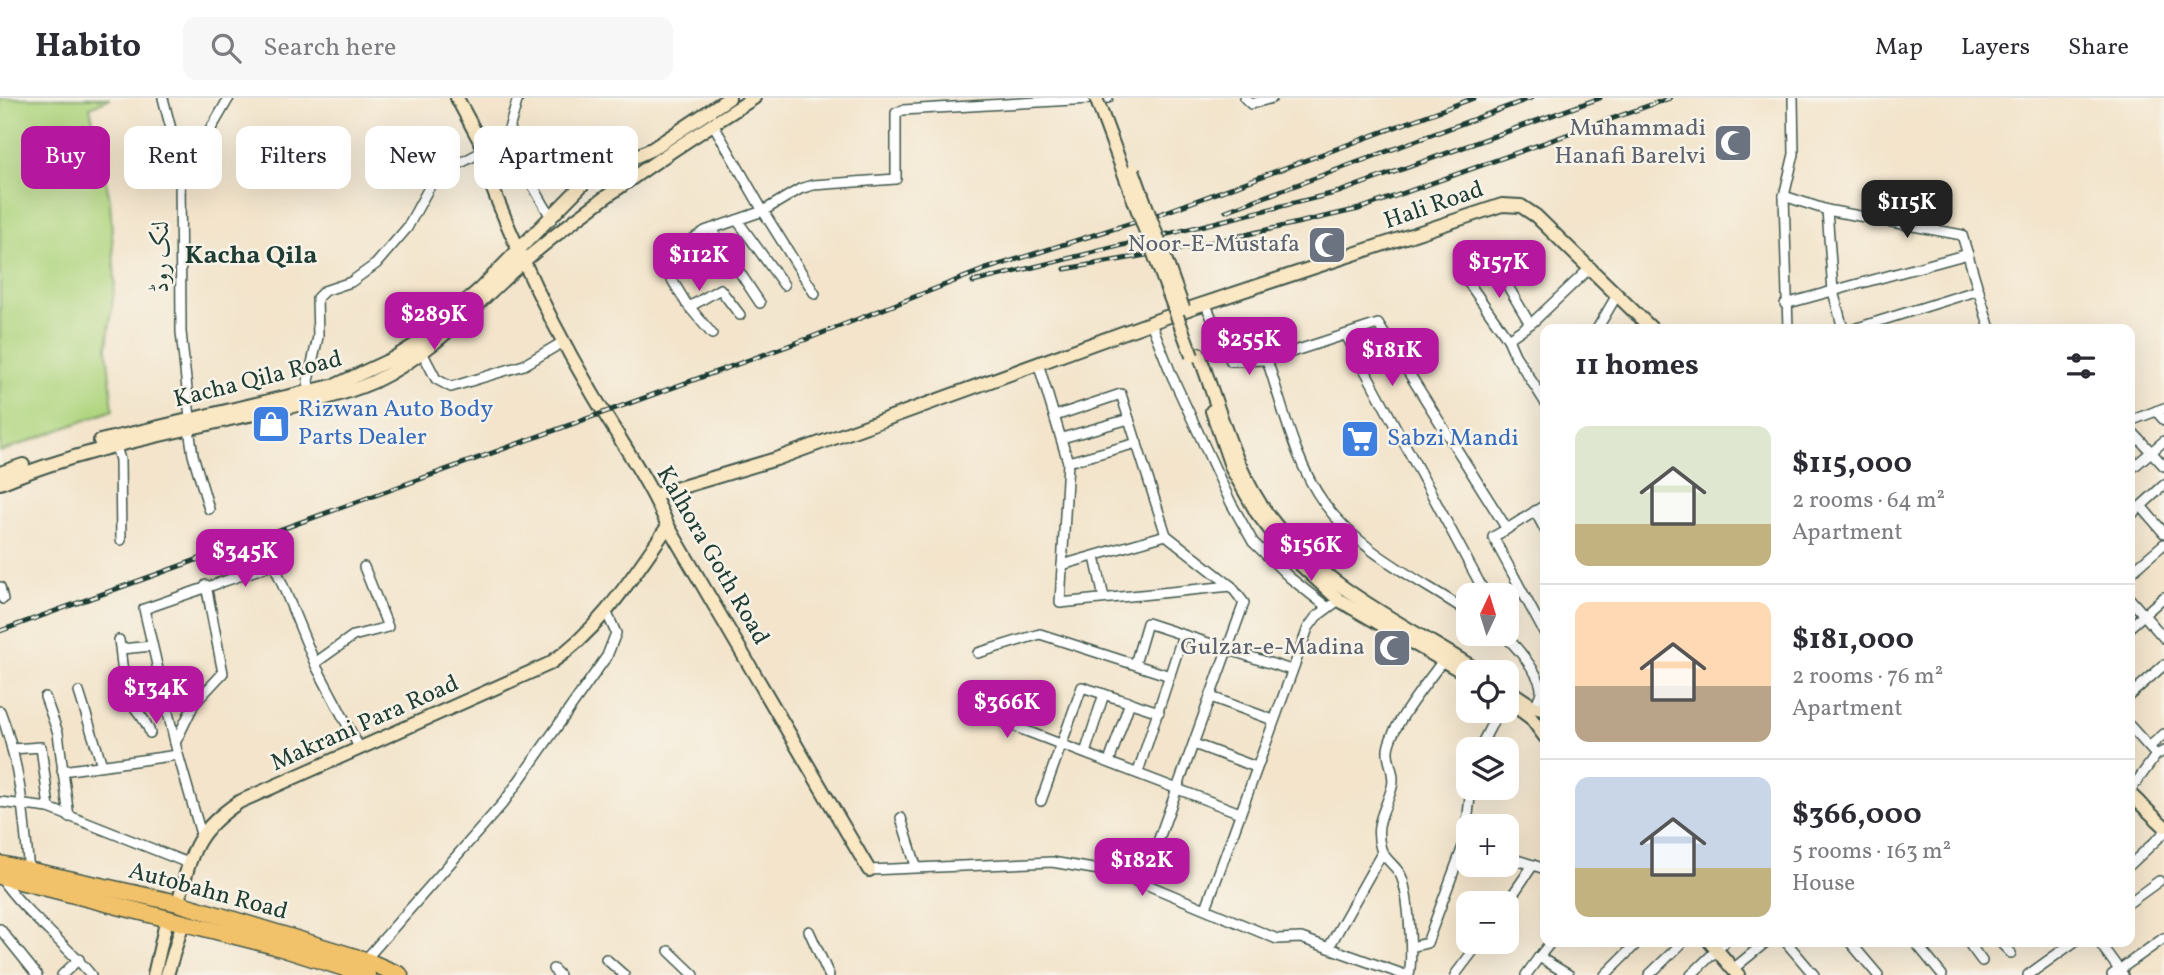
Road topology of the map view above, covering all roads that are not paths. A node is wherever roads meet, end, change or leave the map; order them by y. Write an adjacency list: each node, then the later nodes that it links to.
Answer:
1 (163, 98): 13 (street, لنک روڈ)
2 (229, 98): 14 (street)
3 (457, 98): 16 (street, Kalhora Goth Road)
4 (518, 98): 15 (street)
5 (729, 98): 22 (street, Kacha Qila Road)
6 (754, 98): 12 (street)
7 (1096, 98): 57 (street, bridge)
8 (1106, 98): 24 (street); 57 (street, bridge)
9 (1245, 98): 10 (street)
10 (1272, 98)
11 (1793, 98): 21 (street)
12 (713, 124): 24 (street); 27 (street)
13 (170, 126)
14 (212, 126)
15 (510, 126)
16 (474, 130)
17 (474, 155): 60 (street)
18 (180, 189): 67 (street, لنک روڈ)
19 (493, 189): 30 (street, Kalhora Goth Road)
20 (535, 189): 25 (street)
21 (1784, 196): 23 (street); 41 (street)
22 (562, 208): 25 (street, Kacha Qila Road); 27 (street)
23 (1828, 209): 29 (street); 36 (street)
24 (762, 211): 26 (street); 37 (street)
25 (552, 219): 30 (street, Kacha Qila Road)
26 (737, 220): 28 (street); 34 (street)
27 (574, 221): 30 (street)
28 (712, 229): 39 (street); 42 (street)
29 (1968, 254): 35 (street); 36 (street)
30 (522, 255): 55 (street, Kalhora Goth Road); 56 (street, Kacha Qila Road); 60 (street, Kacha Qila Road)
31 (1591, 267): 38 (street, Hali Road); 40 (street, Hali Road); 45 (street)
32 (1499, 271): 45 (street)
33 (1466, 279): 54 (street)
34 (784, 285)
35 (1979, 290): 50 (street); 51 (street)
36 (1833, 291): 41 (street); 49 (street)
37 (815, 294)
38 (1617, 295): 46 (street); 47 (street, Hali Road)
39 (760, 303)
40 (1205, 303): 44 (street, Hali Road); 58 (street)
41 (1785, 304): 48 (street)
42 (691, 306): 43 (street); 52 (street)
43 (740, 315)
44 (1151, 323): 59 (street, Hali Road); 107 (street)
45 (1530, 324): 54 (street)
46 (1600, 324)
47 (1647, 324)
48 (1787, 324)
49 (1842, 324)
50 (1870, 324)
51 (1989, 324)
52 (712, 334)
53 (1346, 335): 58 (street); 88 (street); 97 (street)
54 (1508, 339): 61 (street)
55 (563, 342): 56 (street); 80 (street, Kalhora Goth Road)
56 (423, 354): 67 (street, Kacha Qila Road)
57 (1195, 355): 104 (street); 119 (street)
58 (1267, 360): 105 (street)
59 (1039, 366): 63 (street); 80 (street, Hali Road)
60 (310, 391): 67 (street, Kacha Qila Road)
61 (1540, 394)
62 (2160, 410): 65 (street); 66 (street)
63 (1055, 416): 64 (street); 69 (street)
64 (1129, 419): 69 (street); 71 (street)
65 (2135, 419)
66 (2164, 420)
67 (190, 423): 72 (street, Kacha Qila Road); 77 (street, Kacha Qila Road); 83 (street, لنک روڈ)
68 (2135, 434): 73 (street)
69 (1062, 438): 74 (street)
70 (2164, 441): 73 (street)
71 (1136, 443): 74 (street); 90 (street)
72 (116, 446): 78 (street, Kacha Qila Road); 91 (street)
73 (2152, 452): 75 (street); 76 (street)
74 (1068, 463): 94 (street)
75 (2135, 466)
76 (2164, 466)
77 (0, 473)
78 (0, 483)
79 (2164, 485): 81 (street)
80 (654, 495): 87 (street, Kalhora Goth Road)
81 (2141, 506): 85 (street); 89 (street)
82 (1540, 508): 84 (street)
83 (209, 509)
84 (1535, 511): 86 (street); 88 (street)
85 (2135, 511)
86 (1540, 520)
87 (668, 526): 108 (street, Makrani Para Road); 178 (street, Kalhora Goth Road)
88 (1507, 529): 111 (street)
89 (2164, 533)
90 (1166, 535): 93 (street); 99 (street)
91 (121, 540)
92 (2164, 544): 96 (street)
93 (1095, 557): 94 (street); 102 (street)
94 (1062, 565): 102 (street)
95 (364, 567): 120 (street)
96 (2135, 569)
97 (1480, 583)
98 (206, 585): 114 (street); 120 (street); 143 (street)
99 (1231, 586): 102 (street); 116 (street)
100 (0, 587): 103 (street)
101 (2164, 597): 109 (street)
102 (1104, 598)
103 (3, 599)
104 (1339, 600): 107 (street); 118 (street)
105 (1456, 605)
106 (2135, 605): 109 (street)
107 (1327, 607): 124 (street)
108 (606, 611): 148 (street, Makrani Para Road); 214 (street)
109 (2144, 615): 110 (street); 113 (street)
110 (2135, 623)
111 (1540, 625)
112 (1183, 635): 116 (street); 121 (street); 125 (street)
113 (2164, 638)
114 (152, 646): 141 (street); 143 (street)
115 (1515, 646): 134 (street)
116 (1228, 649): 124 (street); 131 (street)
117 (978, 653): 121 (street)
118 (1444, 659): 123 (street); 170 (street)
119 (1460, 660)
120 (315, 663): 148 (street)
121 (1135, 664): 125 (street)
122 (2164, 665): 126 (street)
123 (1456, 667)
124 (1291, 670): 138 (street)
125 (1170, 676): 137 (street)
126 (2135, 691)
127 (79, 692): 153 (street)
128 (1104, 694): 133 (street); 144 (street); 149 (street)
129 (1519, 696): 134 (street)
130 (45, 697): 155 (street)
131 (1211, 697): 138 (street); 145 (street)
132 (976, 699): 144 (street)
133 (1130, 702): 137 (street); 152 (street)
134 (1540, 708)
135 (1519, 709): 139 (street)
136 (0, 711): 147 (street)
137 (1159, 712): 156 (street)
138 (1273, 720): 154 (street)
139 (1540, 730)
140 (2135, 731): 146 (street)
141 (150, 733)
142 (2164, 734): 146 (street)
143 (175, 743): 151 (street)
144 (1062, 744): 149 (street); 161 (street)
145 (1194, 744): 154 (street); 158 (street)
146 (2150, 746): 150 (street)
147 (12, 749): 162 (street); 163 (street)
148 (360, 749): 169 (street, Makrani Para Road)
149 (1085, 753): 152 (street)
150 (2160, 753): 157 (street)
151 (178, 755): 153 (street); 169 (street)
152 (1109, 762): 156 (street)
153 (102, 765): 155 (street)
154 (1256, 767): 164 (street)
155 (62, 771): 165 (street)
156 (1138, 772): 158 (street)
157 (2135, 786)
158 (1178, 788): 164 (street); 183 (street)
159 (2135, 797): 167 (street)
160 (0, 802): 162 (street)
161 (1041, 802)
162 (23, 804): 163 (street); 180 (street)
163 (50, 808): 165 (street)
164 (1240, 813): 187 (street)
165 (69, 817): 173 (street)
166 (901, 818): 176 (street)
167 (2164, 826)
168 (2164, 833): 171 (street)
169 (201, 834): 173 (street, Makrani Para Road)
170 (1382, 853): 192 (street); 193 (street)
171 (2135, 860)
172 (1519, 861): 175 (street)
173 (188, 863): 186 (street, Makrani Para Road)
174 (0, 864): 180 (highway, Autobahn Road)
175 (1533, 865): 177 (street); 184 (street)
176 (916, 866): 178 (street); 183 (street)
177 (1540, 867)
178 (869, 870)
179 (1456, 870): 193 (street)
180 (29, 872): 186 (highway, Autobahn Road)
181 (0, 877): 188 (highway, Autobahn Road); 211 (street)
182 (2159, 881): 185 (street)
183 (1143, 883): 187 (street)
184 (1515, 891)
185 (2135, 898)
186 (178, 903): 214 (highway, Autobahn Road)
187 (1206, 908): 192 (street)
188 (175, 920): 214 (highway, Autobahn Road); 221 (street); 222 (street)
189 (0, 929): 218 (street)
190 (809, 931): 226 (street)
191 (2164, 938): 216 (street)
192 (1329, 947): 227 (street)
193 (1411, 947): 227 (street)
194 (1547, 947): 210 (street)
195 (1633, 947): 231 (street)
196 (1678, 947): 232 (street)
197 (1714, 947): 233 (street)
198 (1719, 947): 215 (street)
199 (1761, 947): 215 (street)
200 (1790, 947): 234 (street)
201 (1854, 947): 235 (street)
202 (1919, 947): 217 (street)
203 (1972, 947): 213 (street)
204 (2005, 947): 208 (street)
205 (2067, 947): 236 (street)
206 (2102, 947): 216 (street)
207 (669, 951): 225 (street)
208 (2011, 953)
209 (1471, 954): 228 (street)
210 (1539, 957): 229 (street); 230 (street)
211 (79, 959): 219 (street); 220 (street)
212 (606, 959): 224 (street)
213 (1982, 961)
214 (366, 967): 223 (highway, Autobahn Road)
215 (1735, 972)
216 (2118, 973)
217 (1941, 974)
218 (37, 975)
219 (62, 975)
220 (91, 975)
221 (154, 975)
222 (167, 975)
223 (400, 975)
224 (624, 975)
225 (694, 975)
226 (830, 975)
227 (1407, 975)
228 (1455, 975)
229 (1526, 975)
230 (1569, 975)
231 (1605, 975)
232 (1650, 975)
233 (1691, 975)
234 (1814, 975)
235 (1878, 975)
236 (2028, 975)

